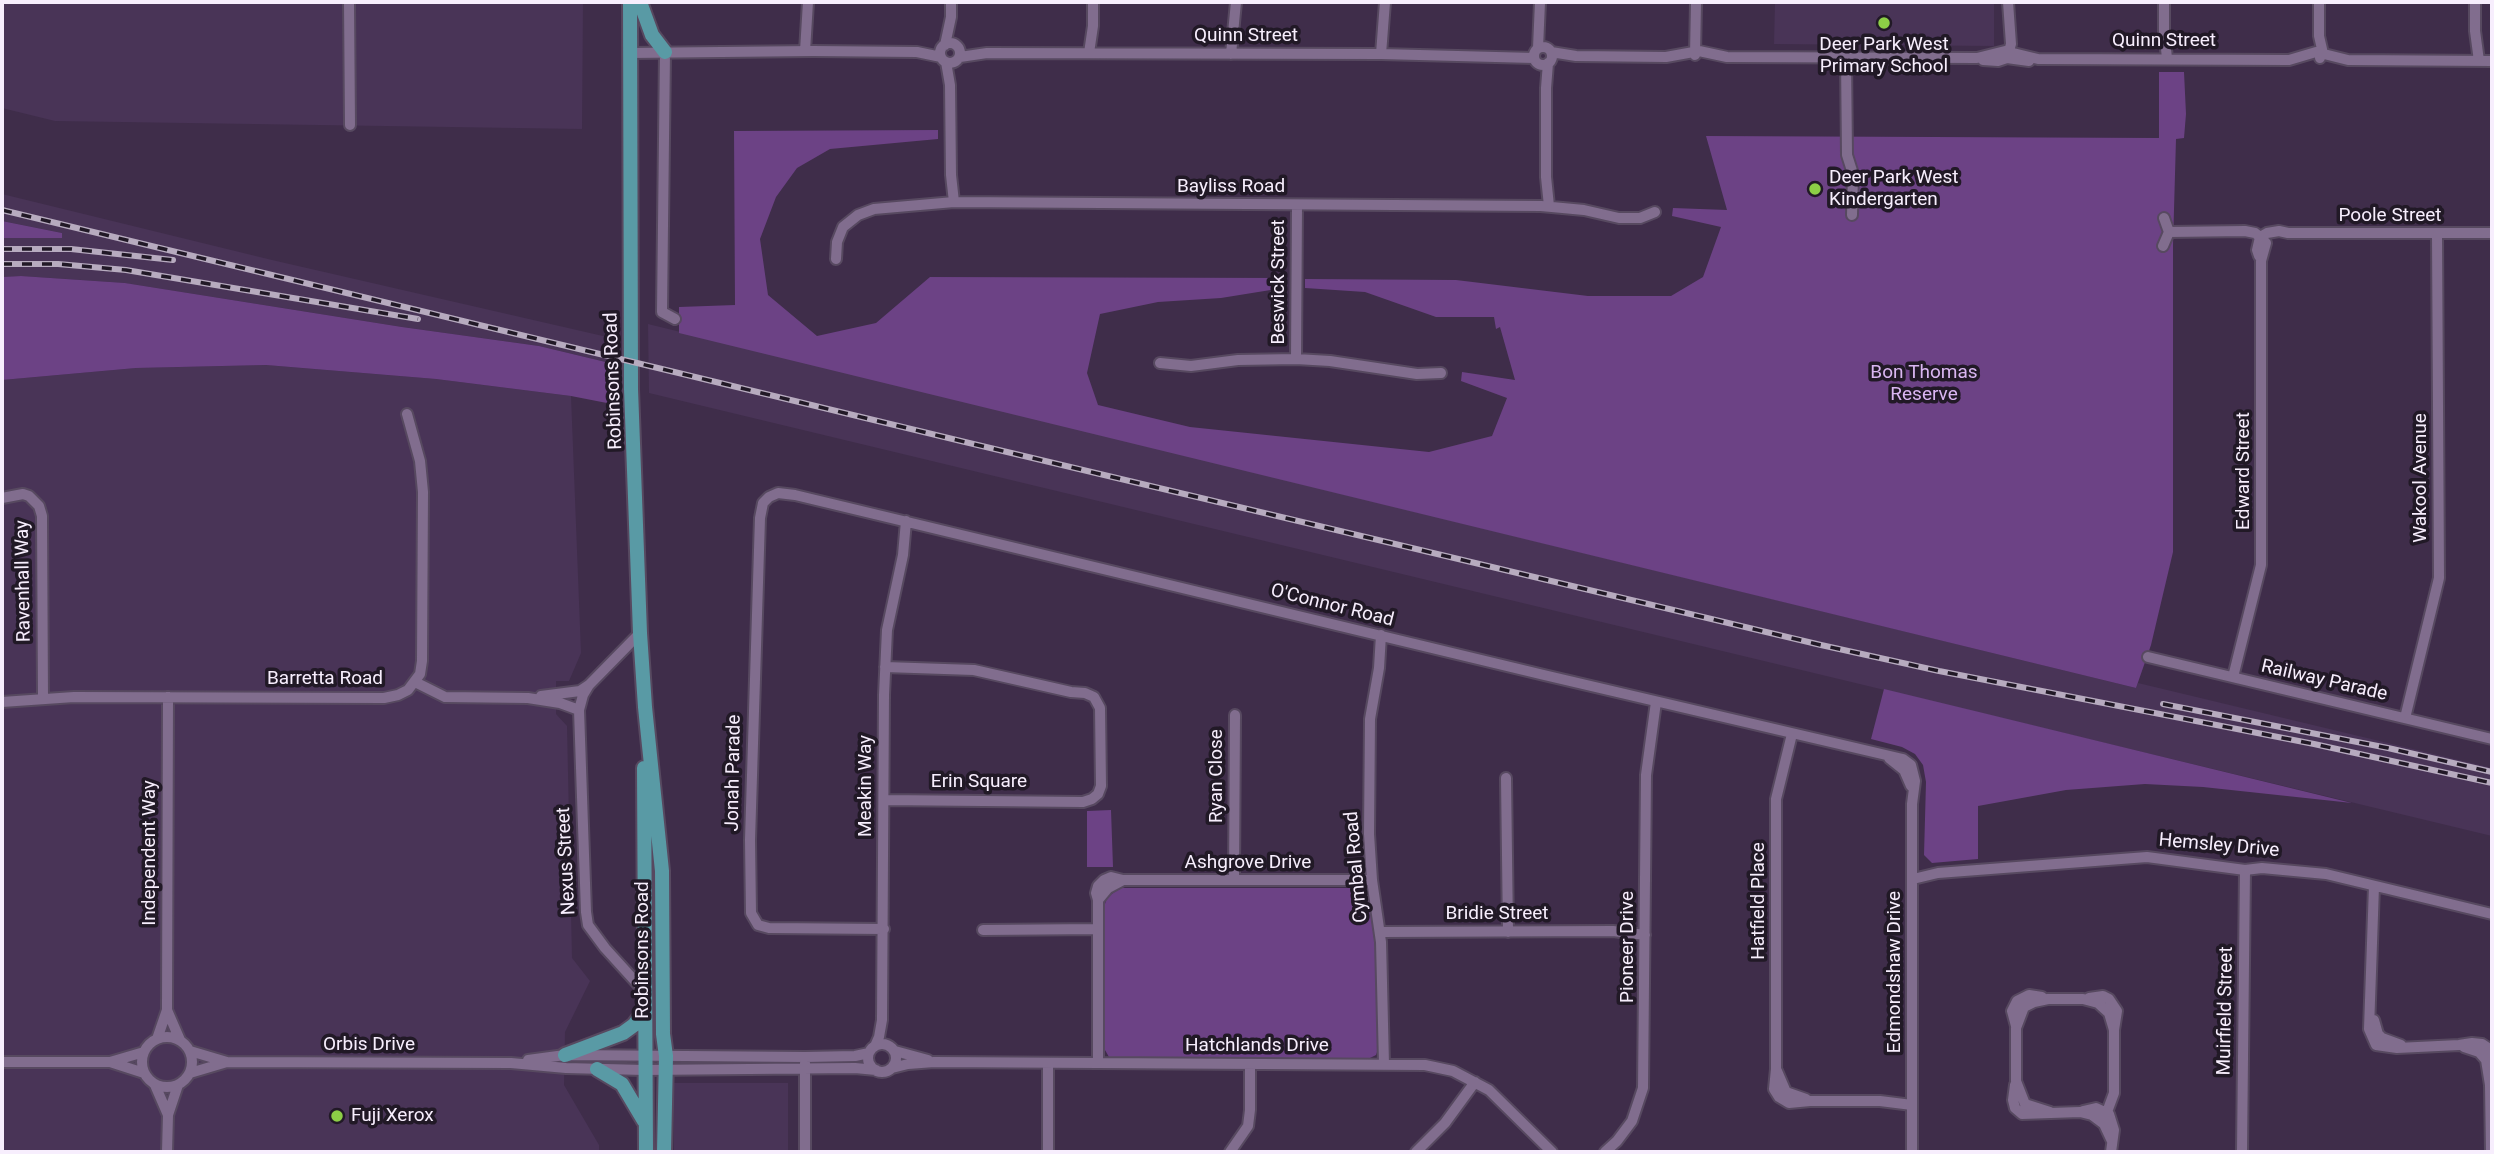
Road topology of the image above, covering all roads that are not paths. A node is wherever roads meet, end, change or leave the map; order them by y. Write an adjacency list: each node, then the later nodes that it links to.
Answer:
1 (349, 2): 30 (street)
2 (630, 2): 17 (main road, Robinsons Road)
3 (640, 2): 16 (main road)
4 (808, 2): 15 (street)
5 (951, 2): 18 (street)
6 (1093, 2): 20 (street)
7 (1236, 2): 21 (street)
8 (1385, 2): 22 (street)
9 (1540, 2): 24 (street)
10 (1696, 2): 19 (street)
11 (2008, 2): 23 (street)
12 (2164, 2): 27 (street)
13 (2319, 2): 25 (street)
14 (2475, 2): 28 (street)
15 (809, 51): 16 (street, Quinn Street); 18 (street, Quinn Street)
16 (665, 52): 17 (street, Quinn Street); 43 (street)
17 (630, 53): 51 (main road, Robinsons Road)
18 (951, 53): 20 (street, Quinn Street); 31 (street)
19 (1696, 53): 24 (street, Quinn Street); 26 (street, Quinn Street)
20 (1094, 54): 21 (street, Quinn Street)
21 (1236, 54): 22 (street, Quinn Street)
22 (1385, 54): 24 (street, Quinn Street)
23 (2007, 54): 26 (street, Quinn Street); 27 (street, Quinn Street)
24 (1543, 55): 33 (street)
25 (2319, 55): 27 (street, Quinn Street); 28 (street, Quinn Street)
26 (1846, 58): 35 (street)
27 (2164, 58)
28 (2475, 61): 29 (street, Quinn Street)
29 (2492, 61)
30 (350, 125)
31 (950, 202): 32 (street, Bayliss Road); 42 (street, Bayliss Road)
32 (1297, 205): 33 (street, Bayliss Road); 44 (street, Beswick Street)
33 (1545, 206): 34 (street, Bayliss Road)
34 (1655, 212)
35 (1853, 215)
36 (2164, 218): 37 (street)
37 (2168, 232): 40 (street); 41 (street)
38 (2492, 233): 39 (street, Poole Street)
39 (2437, 234): 40 (street, Poole Street); 66 (street, Wakool Avenue)
40 (2261, 240): 55 (street, Edward Street)
41 (2163, 246)
42 (836, 259)
43 (675, 319)
44 (1296, 359): 45 (street); 46 (street)
45 (1160, 363)
46 (1441, 373)
47 (407, 414): 56 (street)
48 (769, 497): 50 (street, O'Connor Road); 78 (street, Jonah Parade)
49 (2, 498): 59 (street, Ravenhall Way)
50 (911, 523): 52 (street, O'Connor Road); 54 (street, Meakin Way)
51 (640, 633): 57 (street, Nexus Street); 63 (main road, Robinsons Road)
52 (1386, 637): 62 (street, O'Connor Road); 75 (street, Cymbal Road)
53 (2148, 657): 55 (street, Railway Parade)
54 (886, 667): 71 (street, Meakin Way); 71 (street, Erin Square)
55 (2233, 677): 66 (street, Railway Parade)
56 (415, 682): 58 (street, Barretta Road); 60 (street, Nexus Street)
57 (589, 685): 60 (street, Nexus Street); 64 (street, Nexus Street)
58 (168, 697): 59 (street, Barretta Road); 85 (street, Independent Way)
59 (43, 698): 61 (street, Barretta Road)
60 (528, 698): 64 (street, Nexus Street)
61 (2, 702)
62 (1661, 703): 67 (street, O'Connor Road); 81 (street, Pioneer Drive)
63 (645, 707): 84 (main road, Robinsons Road); 103 (main road, Robinsons Road)
64 (579, 710): 84 (street, Nexus Street)
65 (1235, 715): 74 (street, Ryan Close)
66 (2405, 718): 68 (street, Railway Parade)
67 (1792, 734): 69 (street, O'Connor Road); 119 (street, Hatfield Place)
68 (2492, 739)
69 (1907, 767): 73 (street, Edmondshaw Drive)
70 (1506, 778): 83 (street)
71 (884, 800): 78 (street, Meakin Way)
72 (2245, 870): 73 (street, Hemsley Drive); 76 (street, Hemsley Drive); 134 (street, Muirfield Street)
73 (1913, 875): 119 (street, Edmondshaw Drive)
74 (1234, 880): 75 (street, Ashgrove Drive); 79 (street, Ashgrove Drive)
75 (1372, 880): 82 (street, Cymbal Road)
76 (2374, 886): 77 (street, Hemsley Drive); 90 (street)
77 (2492, 914)
78 (884, 929): 87 (street, Meakin Way)
79 (1098, 929): 80 (street); 105 (street, Ashgrove Drive)
80 (983, 930)
81 (1646, 931): 83 (street, Bridie Street); 132 (street, Pioneer Drive)
82 (1381, 932): 83 (street, Bridie Street); 108 (street, Cymbal Road)
83 (1508, 932)
84 (644, 991): 86 (main road, Robinsons Road)
85 (167, 1010): 88 (street, Independent Way); 89 (street, Independent Way)
86 (644, 1010): 95 (main road); 102 (main road, Robinsons Road)
87 (882, 1020): 91 (street, Meakin Way); 92 (street, Meakin Way)
88 (157, 1039): 89 (street); 94 (street)
89 (180, 1040): 93 (street)
90 (2459, 1045): 106 (street); 116 (street)
91 (872, 1049): 92 (street); 96 (street); 112 (street)
92 (893, 1049): 100 (street, Hatchlands Drive); 109 (street)
93 (190, 1051): 99 (street, Orbis Drive); 114 (street)
94 (144, 1052): 98 (street); 113 (street)
95 (565, 1055): 101 (street, Orbis Drive); 102 (street, Orbis Drive)
96 (805, 1056): 103 (street); 111 (street)
97 (2, 1062): 98 (street)
98 (110, 1062): 113 (street)
99 (227, 1062): 101 (street, Orbis Drive); 114 (street, Orbis Drive)
100 (934, 1062): 104 (street, Hatchlands Drive); 109 (street, Hatchlands Drive)
101 (511, 1063): 110 (street, Orbis Drive)
102 (644, 1063): 103 (street); 110 (street, Orbis Drive); 122 (main road, Robinsons Road)
103 (665, 1063): 111 (street); 127 (main road, Robinsons Road)
104 (1048, 1063): 105 (street, Hatchlands Drive); 129 (street)
105 (1098, 1063): 107 (street, Hatchlands Drive)
106 (2492, 1063)
107 (1250, 1064): 108 (street, Hatchlands Drive); 130 (street)
108 (1384, 1064): 115 (street, Hatchlands Drive)
109 (892, 1068): 112 (street)
110 (597, 1069): 122 (main road)
111 (806, 1069): 112 (street); 128 (street)
112 (876, 1070)
113 (144, 1073): 117 (street)
114 (190, 1073): 118 (street)
115 (1471, 1079): 124 (street, Hatchlands Drive); 131 (street)
116 (2491, 1079): 135 (street)
117 (155, 1085): 118 (street); 121 (street)
118 (178, 1085): 121 (street)
119 (1912, 1100): 133 (street, Edmondshaw Drive)
120 (2103, 1114): 120 (street); 123 (street)
121 (168, 1115): 125 (street)
122 (645, 1123): 126 (main road, Robinsons Road)
123 (2112, 1146)
124 (1553, 1151)
125 (167, 1152)
126 (646, 1152)
127 (664, 1152)
128 (805, 1152)
129 (1048, 1152)
130 (1230, 1152)
131 (1416, 1152)
132 (1606, 1152)
133 (1912, 1152)
134 (2242, 1152)
135 (2491, 1152)

